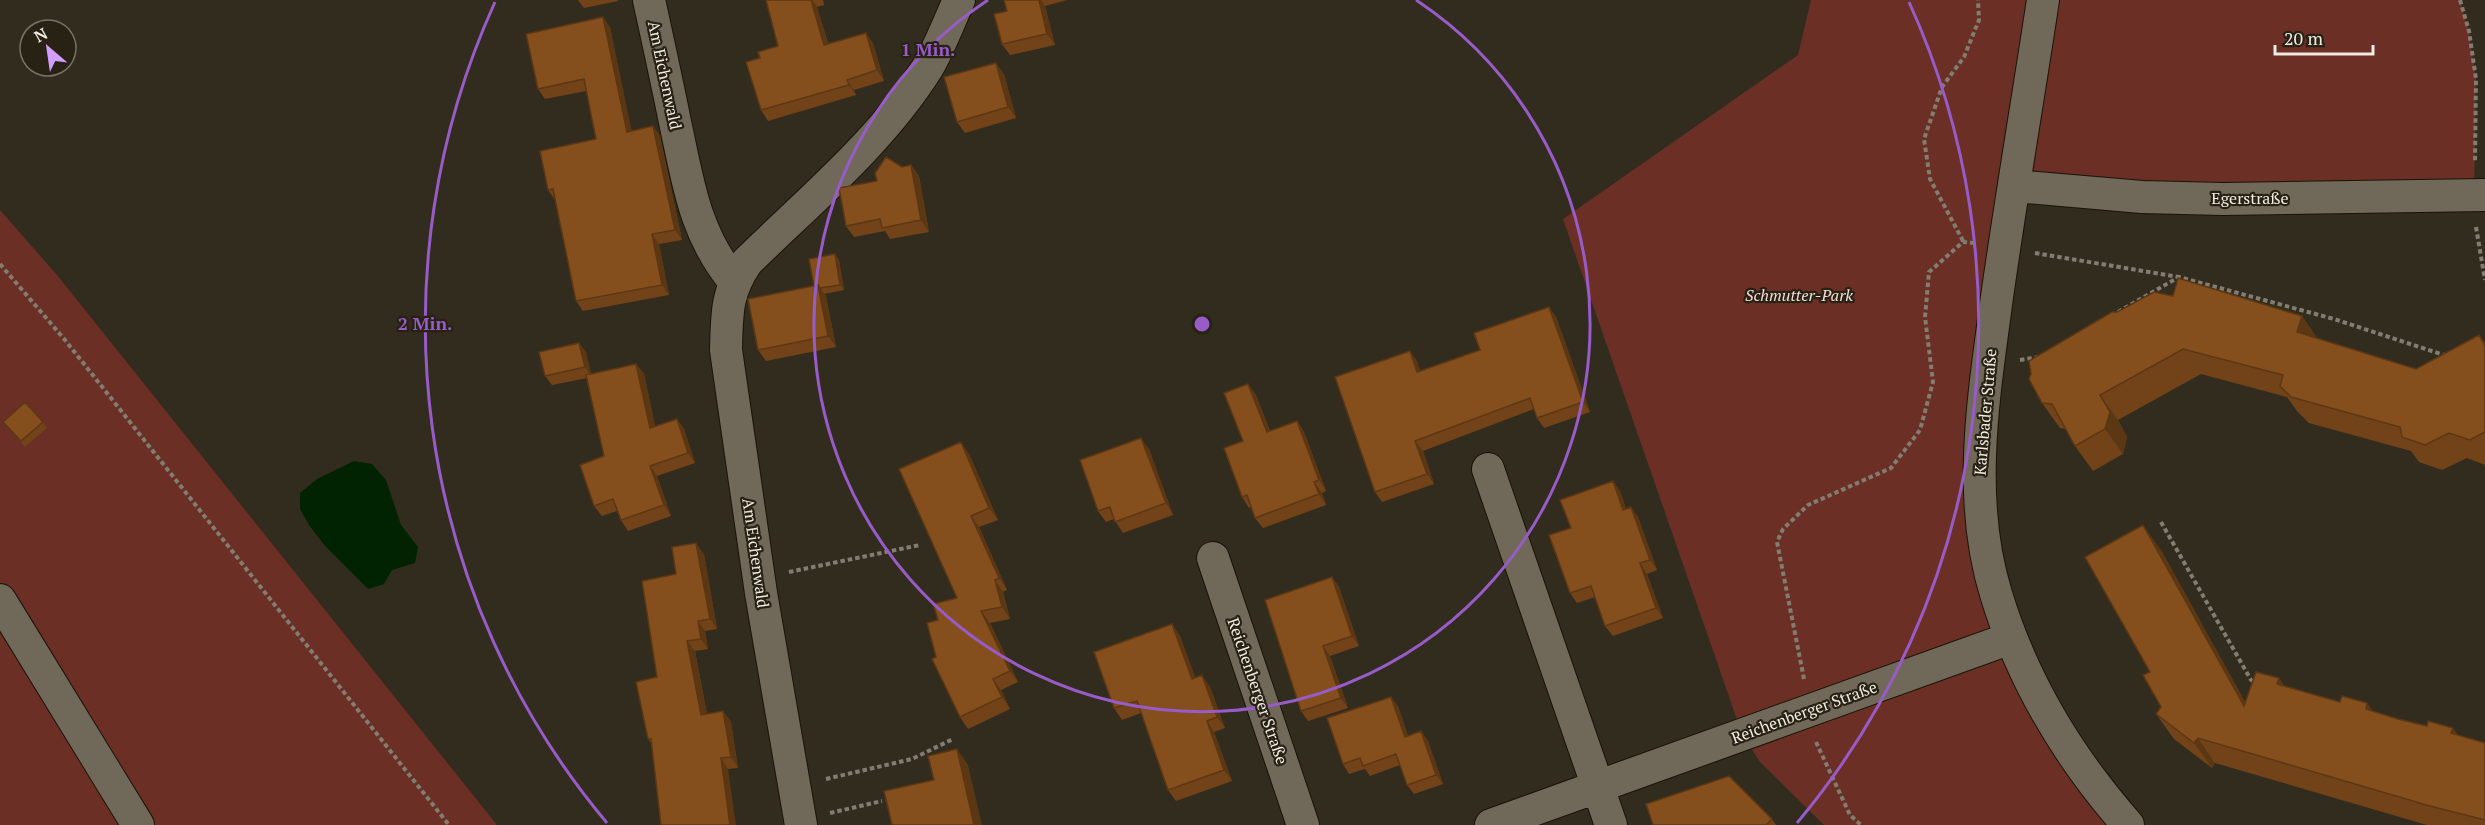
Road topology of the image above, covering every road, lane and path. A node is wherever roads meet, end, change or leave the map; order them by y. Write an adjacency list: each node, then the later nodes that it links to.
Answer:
1 (649, 0): 13 (street, Am Eichenwald)
2 (958, 0): 13 (street, Am Eichenwald)
3 (1978, 0): 8 (path)
4 (2043, 0): 6 (street, Karlsbader Straße)
5 (2460, 0): 7 (path)
6 (2014, 186): 7 (street, Egerstraße); 9 (street, Karlsbader Straße)
7 (2480, 195): 12 (path)
8 (1964, 242): 9 (path); 26 (path)
9 (2004, 248): 11 (path); 17 (street, Karlsbader Straße)
10 (0, 264): 34 (path)
11 (2179, 277): 14 (path); 16 (path)
12 (2485, 279)
13 (734, 281): 22 (street, Am Eichenwald)
14 (2108, 317)
15 (2048, 352): 17 (path)
16 (2454, 358)
17 (1988, 365): 24 (street, Karlsbader Straße)
18 (1488, 469): 30 (street)
19 (2161, 522): 25 (path)
20 (920, 545): 22 (path)
21 (1213, 558): 35 (street, Reichenberger Straße)
22 (759, 578): 29 (street, Am Eichenwald)
23 (0, 600): 33 (street)
24 (2011, 638): 30 (street, Reichenberger Straße); 39 (street, Karlsbader Straße)
25 (2262, 683)
26 (1805, 684)
27 (953, 739): 29 (path)
28 (1815, 740): 38 (path)
29 (794, 787): 32 (street, Am Eichenwald)
30 (1598, 787): 36 (street, Reichenberger Straße); 37 (street)
31 (882, 801): 32 (path)
32 (801, 822)
33 (138, 825)
34 (449, 825)
35 (1303, 825)
36 (1491, 825)
37 (1611, 825)
38 (1861, 825)
39 (2128, 825)

